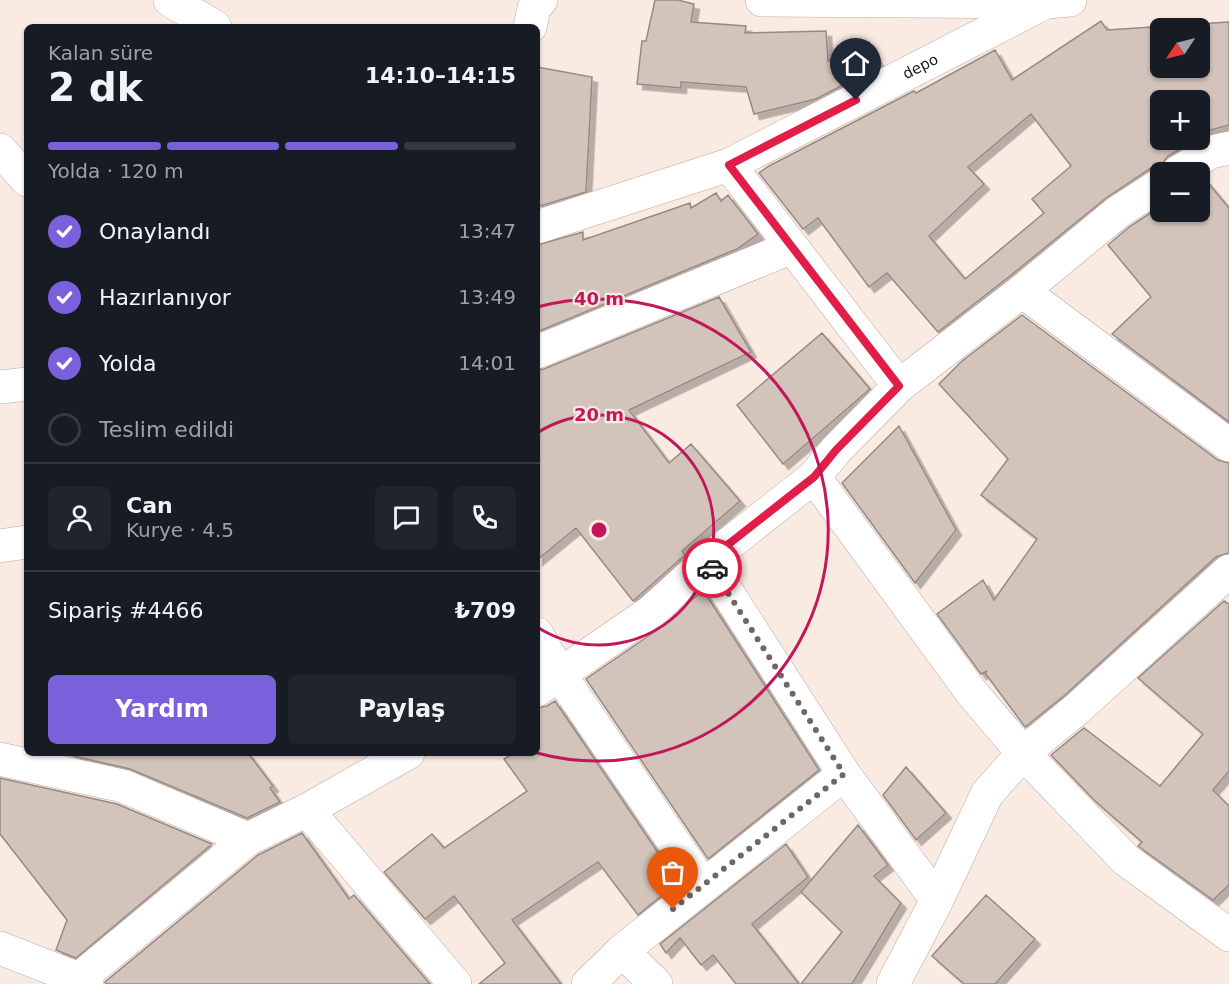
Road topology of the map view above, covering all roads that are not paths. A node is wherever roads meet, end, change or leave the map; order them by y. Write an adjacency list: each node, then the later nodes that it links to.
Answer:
1 (170, 0): 5 (street)
2 (541, 0): 6 (street)
3 (762, 0): 4 (street)
4 (1054, 1): 10 (street, depo)
5 (206, 24)
6 (531, 24)
7 (1229, 148): 9 (street)
8 (0, 150): 11 (street)
9 (1194, 162)
10 (729, 165): 13 (street, depo); 14 (street)
11 (24, 177)
12 (1150, 191): 15 (street)
13 (540, 225)
14 (792, 247): 16 (street); 18 (street)
15 (1022, 291): 18 (street); 20 (street)
16 (540, 351)
17 (24, 384): 19 (street)
18 (899, 386): 21 (street)
19 (0, 387)
20 (1229, 445)
21 (814, 477): 24 (street); 28 (street)
22 (24, 542): 23 (street)
23 (0, 546)
24 (707, 561): 27 (street); 31 (street)
25 (1229, 572): 28 (street)
26 (540, 646): 27 (street)
27 (549, 683): 34 (street)
28 (1023, 753): 35 (street); 36 (street)
29 (403, 756): 32 (street)
30 (0, 759): 33 (street)
31 (844, 774): 34 (street); 35 (street)
32 (307, 810): 33 (street); 40 (street)
33 (248, 839): 39 (street)
34 (703, 885): 38 (street)
35 (938, 900): 43 (street)
36 (1229, 935)
37 (0, 948): 39 (street)
38 (622, 951): 41 (street); 42 (street)
39 (83, 981)
40 (455, 984)
41 (588, 984)
42 (656, 984)
43 (893, 984)

